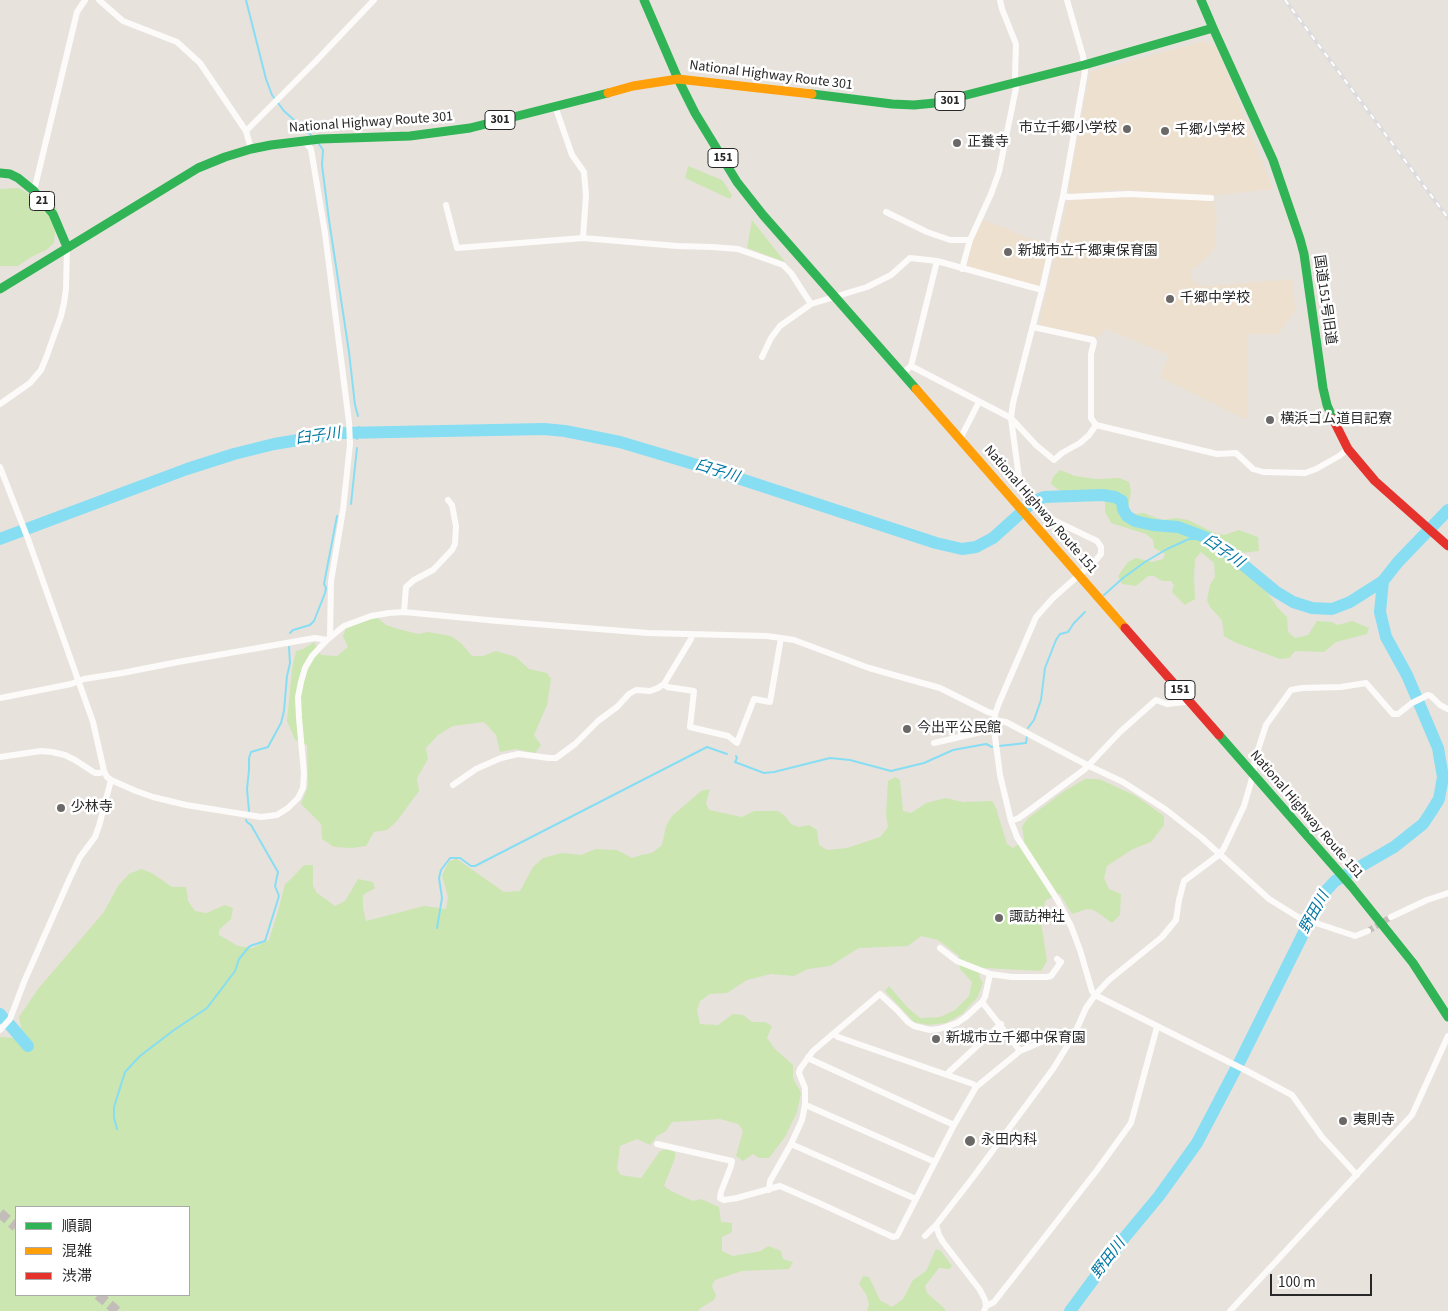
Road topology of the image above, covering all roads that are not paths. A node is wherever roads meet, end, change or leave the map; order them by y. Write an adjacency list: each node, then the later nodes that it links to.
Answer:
1 (85, 0): 17 (street)
2 (99, 0): 13 (street)
3 (374, 0): 13 (street)
4 (644, 0): 10 (main road, National Highway Route 151 / 151)
5 (1000, 0): 11 (street)
6 (1067, 0): 9 (street)
7 (1202, 0): 8 (main road)
8 (1213, 28): 9 (main road, National Highway Route 301 / 301); 40 (main road, 国道151号旧道)
9 (1084, 65): 11 (main road, National Highway Route 301 / 301); 18 (street)
10 (678, 79): 11 (main road, National Highway Route 301 / 301); 12 (main road, National Highway Route 301 / 301); 29 (main road, National Highway Route 151 / 151)
11 (1016, 81): 23 (street)
12 (555, 106): 14 (main road, National Highway Route 301 / 301); 22 (street)
13 (246, 131): 15 (street)
14 (311, 140): 15 (main road, National Highway Route 301 / 301); 48 (street)
15 (251, 149): 24 (main road, National Highway Route 301 / 301)
16 (0, 173): 17 (main road, 21)
17 (34, 191): 24 (main road, 21)
18 (1063, 196): 19 (street); 28 (street)
19 (1211, 198)
20 (446, 205): 22 (street)
21 (886, 212): 23 (street)
22 (582, 238): 30 (street)
23 (970, 240): 26 (street)
24 (67, 247): 27 (main road, National Highway Route 301 / 301); 36 (street)
25 (937, 261): 26 (street); 29 (street); 33 (street)
26 (962, 268): 28 (street)
27 (0, 289)
28 (1042, 290): 31 (street)
29 (835, 296): 30 (street); 34 (main road, National Highway Route 151 / 151)
30 (811, 304): 32 (street)
31 (1033, 327): 37 (street); 38 (street)
32 (762, 357)
33 (912, 366): 34 (street); 35 (street)
34 (903, 373): 39 (main road, National Highway Route 151 / 151)
35 (979, 402): 37 (street); 39 (street)
36 (0, 404)
37 (1011, 418): 38 (street); 44 (street)
38 (1096, 425): 40 (street)
39 (960, 439): 44 (main road, National Highway Route 151 / 151)
40 (1348, 448): 43 (main road, 国道151号旧道)
41 (0, 467): 49 (street)
42 (448, 500): 45 (street)
43 (1448, 546)
44 (1079, 575): 52 (main road, National Highway Route 151 / 151); 54 (street)
45 (404, 612): 46 (street); 48 (street)
46 (692, 635): 47 (street); 50 (street)
47 (781, 638): 50 (street); 54 (street)
48 (328, 639): 49 (street); 61 (street)
49 (78, 680): 51 (street); 59 (street)
50 (664, 684): 62 (street)
51 (0, 698)
52 (1189, 700): 58 (street); 60 (main road, National Highway Route 151 / 151)
53 (1448, 709): 60 (street)
54 (994, 717): 55 (street); 58 (street)
55 (994, 729): 56 (street); 63 (street)
56 (934, 743)
57 (0, 757): 59 (street)
58 (1089, 766): 63 (street); 64 (street)
59 (104, 771): 61 (street)
60 (1252, 775): 64 (street); 73 (main road, National Highway Route 151 / 151)
61 (111, 780): 76 (street)
62 (453, 785)
63 (1011, 821): 71 (street)
64 (1220, 854): 67 (street); 71 (street)
65 (1448, 893): 66 (street)
66 (1391, 917)
67 (1368, 931)
68 (940, 948): 70 (street)
69 (1057, 959): 70 (street)
70 (990, 974): 72 (street)
71 (1095, 995): 75 (street); 78 (street)
72 (982, 1002): 74 (street); 77 (street)
73 (1448, 1017)
74 (1000, 1024): 80 (street); 82 (street)
75 (1157, 1027): 89 (street); 94 (street)
76 (0, 1030)
77 (834, 1034): 81 (street); 82 (street)
78 (1074, 1036): 80 (street); 92 (street)
79 (1448, 1036): 89 (street)
80 (1020, 1051): 83 (street)
81 (808, 1057): 84 (street); 85 (street)
82 (948, 1075): 83 (street)
83 (976, 1087): 85 (street)
84 (805, 1106): 87 (street); 88 (street)
85 (954, 1125): 88 (street)
86 (658, 1144): 90 (street)
87 (791, 1144): 90 (street); 91 (street)
88 (935, 1162): 91 (street)
89 (1356, 1175): 95 (street)
90 (769, 1190): 91 (street)
91 (916, 1199)
92 (936, 1225): 93 (street); 94 (street)
93 (925, 1236)
94 (985, 1309)
95 (1230, 1311)

